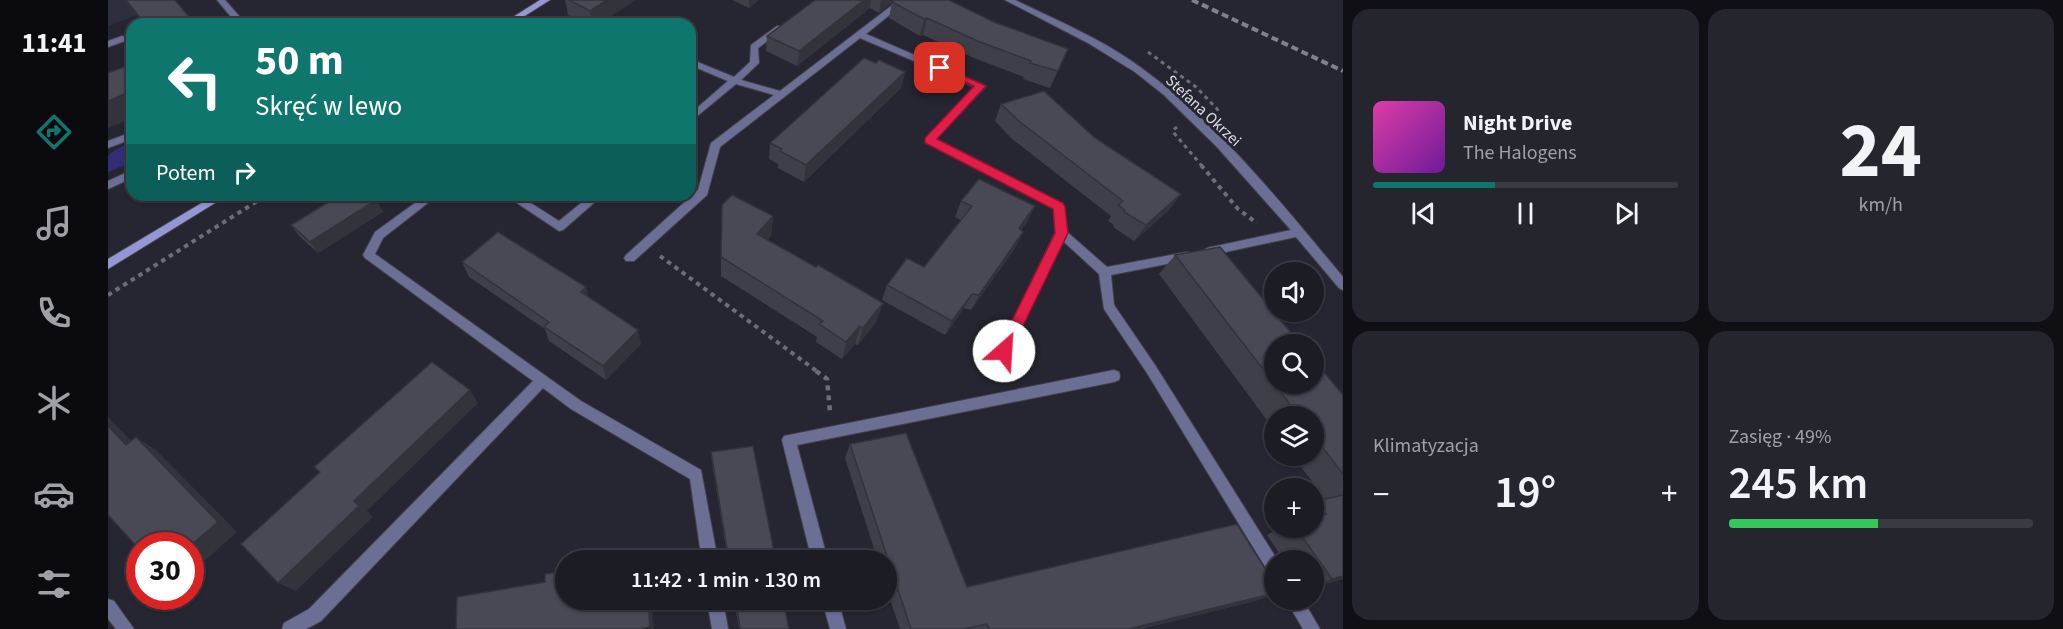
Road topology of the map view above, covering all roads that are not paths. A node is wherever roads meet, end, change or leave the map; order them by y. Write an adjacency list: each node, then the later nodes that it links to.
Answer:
1 (221, 0): 5 (street)
2 (546, 0): 6 (street)
3 (904, 0): 8 (street)
4 (1009, 0): 25 (street, Stefana Okrzei)
5 (237, 18)
6 (516, 18)
7 (791, 20): 12 (street)
8 (859, 34): 13 (street); 26 (street)
9 (122, 39): 10 (street)
10 (108, 44)
11 (696, 64): 12 (street)
12 (736, 81): 13 (street); 14 (street)
13 (781, 94): 19 (street)
14 (696, 114)
15 (126, 138): 16 (street)
16 (108, 145)
17 (126, 177): 18 (street)
18 (108, 185)
19 (696, 198)
20 (213, 201): 28 (street)
21 (425, 201): 33 (street)
22 (519, 201): 23 (street)
23 (591, 201)
24 (693, 201): 27 (street)
25 (1299, 232): 29 (street); 30 (street, Stefana Okrzei)
26 (1061, 233): 29 (street); 31 (street)
27 (630, 258)
28 (108, 265)
29 (1106, 272): 36 (street)
30 (1343, 285)
31 (1004, 351)
32 (1114, 376): 35 (street)
33 (542, 380): 34 (street); 42 (street)
34 (708, 550)
35 (817, 550)
36 (1264, 552)
37 (108, 607): 41 (street)
38 (717, 610): 43 (street)
39 (833, 610): 44 (street)
40 (1300, 610): 45 (street)
41 (126, 629)
42 (290, 629)
43 (720, 629)
44 (838, 629)
45 (1312, 629)

